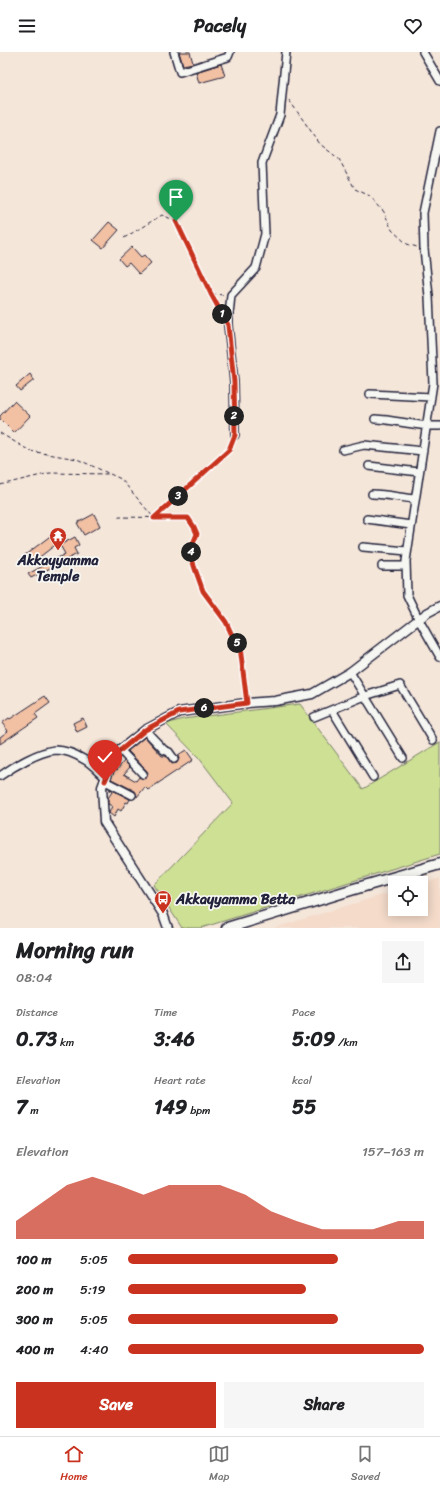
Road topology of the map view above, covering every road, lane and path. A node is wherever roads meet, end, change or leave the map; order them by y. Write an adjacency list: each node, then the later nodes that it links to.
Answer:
1 (174, 52): 2 (street)
2 (230, 52)
3 (286, 52): 6 (street)
4 (423, 52): 5 (street)
5 (440, 81)
6 (282, 91): 9 (path); 11 (street)
7 (440, 131): 9 (street)
8 (124, 238): 10 (path)
9 (424, 249): 14 (street)
10 (211, 294): 11 (path); 12 (path)
11 (231, 295): 12 (street)
12 (228, 325): 19 (street)
13 (370, 394): 14 (street)
14 (431, 397): 16 (street)
15 (375, 419): 16 (street)
16 (426, 426): 17 (street); 21 (street)
17 (440, 426)
18 (0, 434): 24 (path)
19 (235, 435): 29 (path)
20 (343, 450): 21 (street)
21 (423, 451): 23 (street)
22 (369, 466): 23 (street)
23 (419, 472): 27 (street)
24 (109, 474): 25 (path); 29 (path)
25 (0, 485)
26 (372, 494): 27 (street)
27 (415, 499): 31 (street)
28 (118, 517): 29 (path)
29 (154, 518): 41 (path)
30 (367, 519): 31 (street)
31 (411, 525): 33 (street)
32 (363, 547): 33 (street)
33 (407, 551): 35 (street)
34 (382, 566): 35 (street)
35 (406, 566): 37 (street)
36 (440, 606): 37 (street)
37 (419, 620): 38 (street); 39 (street)
38 (440, 657)
39 (350, 672): 40 (street); 41 (street)
40 (365, 696): 42 (street); 45 (street); 47 (street)
41 (247, 703): 44 (street)
42 (332, 710): 43 (street); 51 (street)
43 (314, 717)
44 (145, 730): 46 (street); 48 (street)
45 (433, 740)
46 (120, 750): 49 (street); 52 (street)
47 (403, 758)
48 (174, 759)
49 (143, 774)
50 (0, 776): 52 (street)
51 (373, 777)
52 (105, 779): 53 (street); 55 (street)
53 (132, 795)
54 (440, 864): 56 (main road)
55 (168, 928)
56 (227, 928)

